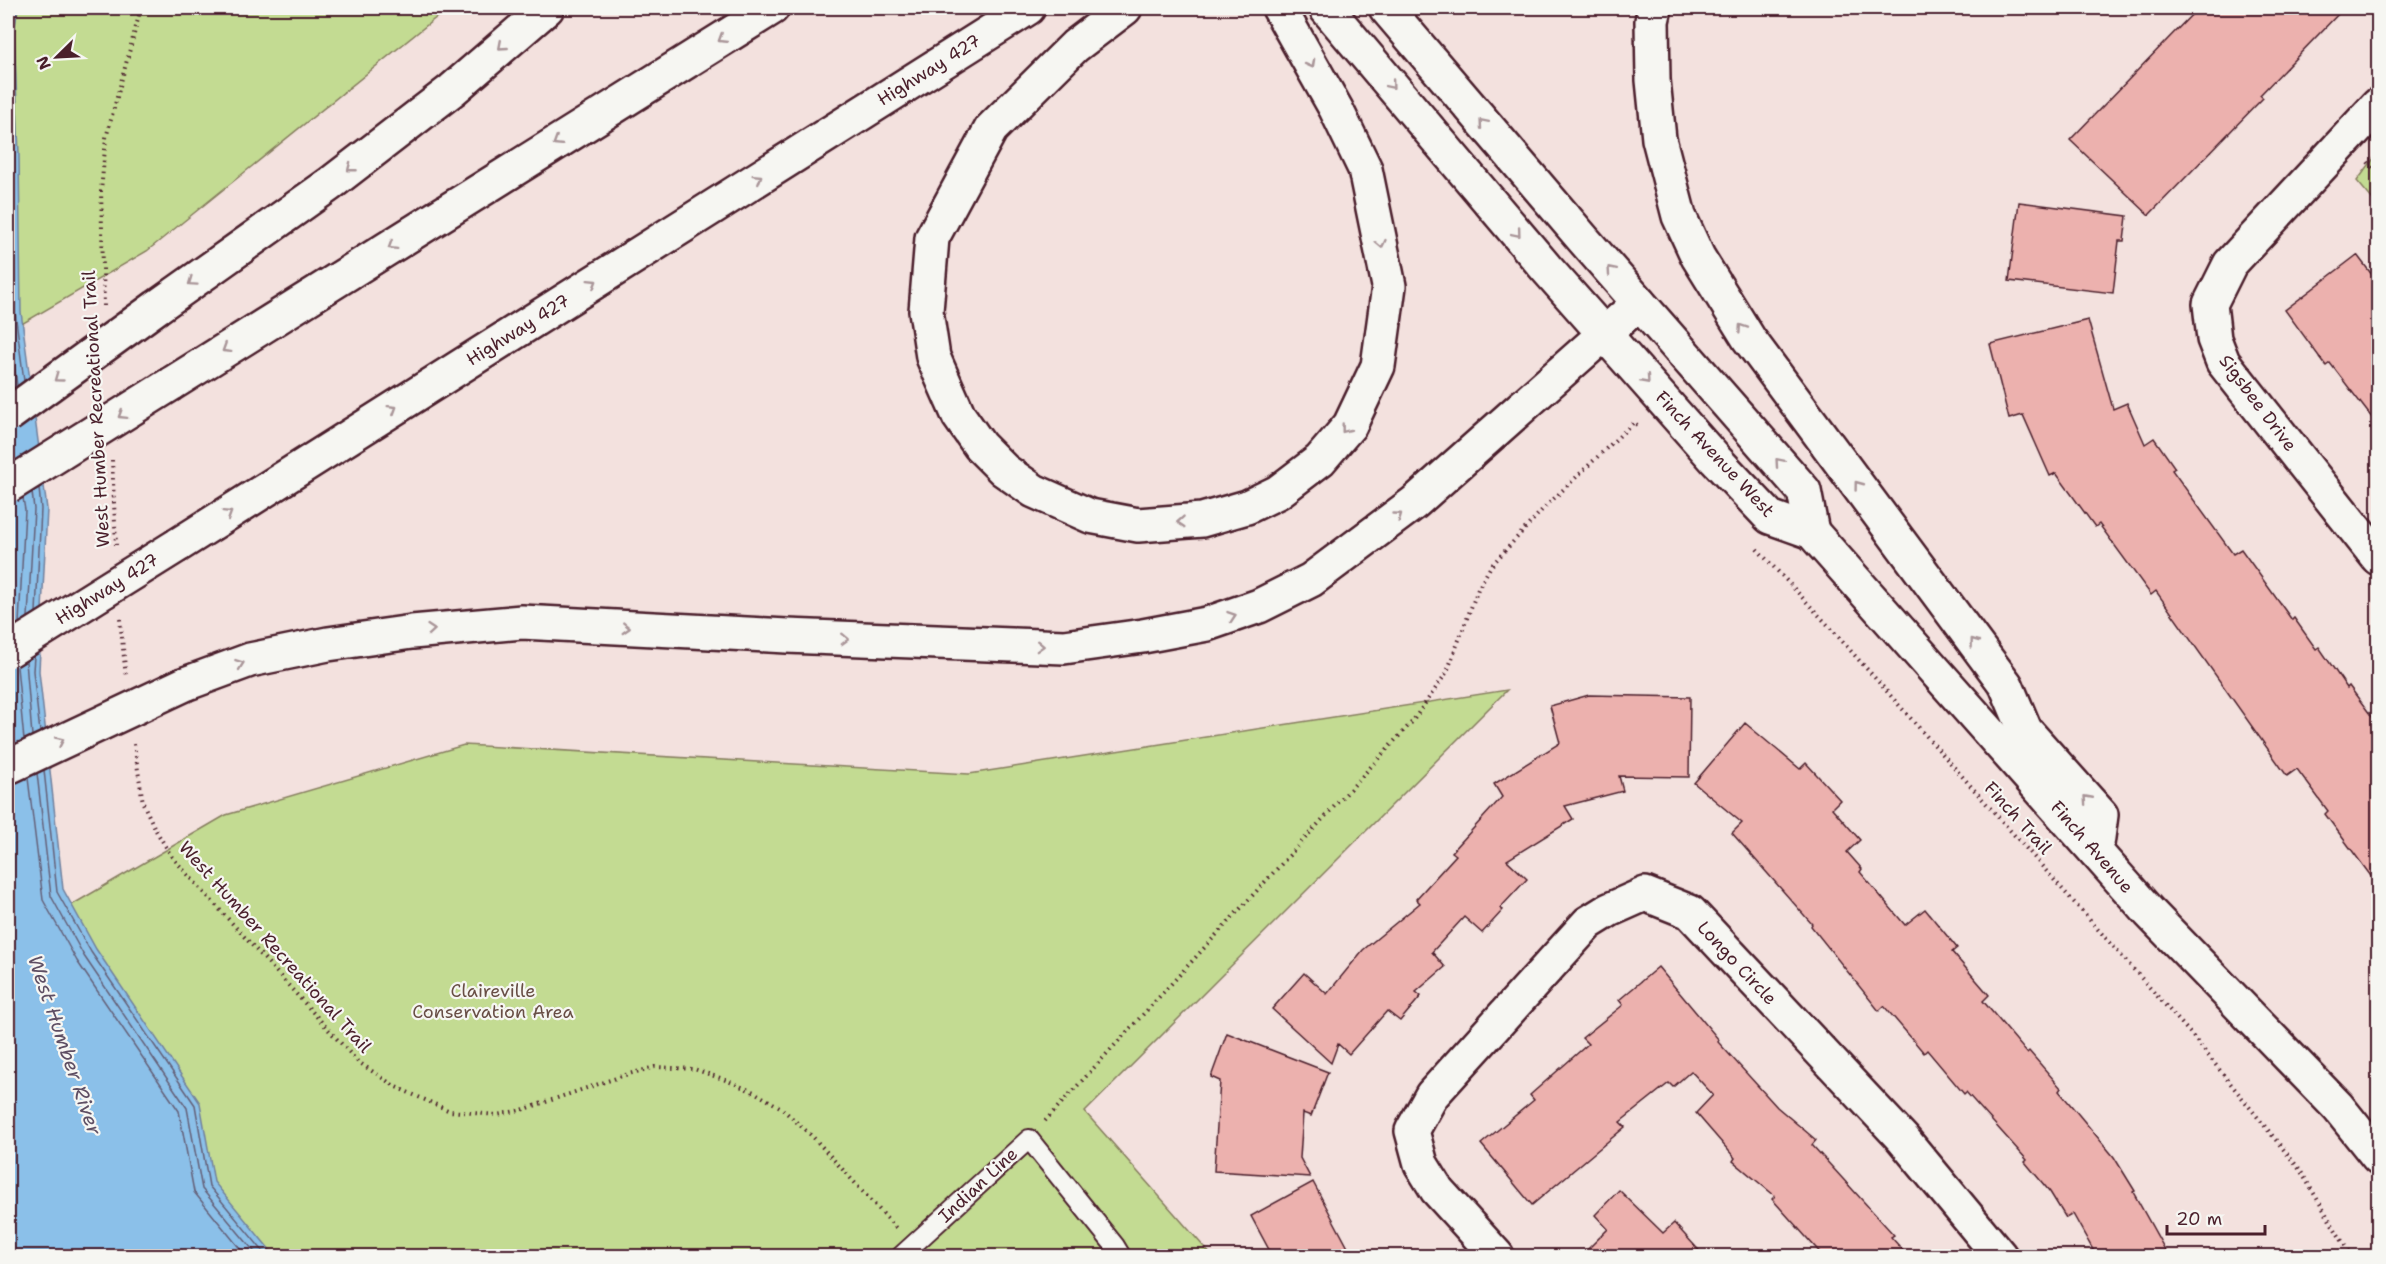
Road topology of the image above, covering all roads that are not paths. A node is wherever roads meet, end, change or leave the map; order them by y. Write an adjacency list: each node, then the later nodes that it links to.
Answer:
1 (547, 8): 12 (main road, one-way to 12, bridge)
2 (772, 8): 13 (main road, one-way to 13, bridge)
3 (1028, 8): 16 (main road, Highway 427, one-way to 3, bridge)
4 (1125, 8): 8 (main road, one-way to 4)
5 (1326, 8): 11 (main road, Finch Avenue West, one-way to 11)
6 (1386, 8): 10 (main road, one-way to 6)
7 (1655, 8): 18 (main road, one-way to 7)
8 (1281, 10)
9 (2379, 105): 15 (main road, Sigsbee Drive)
10 (1639, 303): 11 (main road); 14 (main road, one-way to 10)
11 (1605, 334): 14 (main road, Finch Avenue West, one-way to 14); 17 (main road, one-way to 11, bridge)
12 (8, 415)
13 (8, 486)
14 (1812, 532): 18 (main road, Finch Avenue)
15 (2379, 558)
16 (8, 651)
17 (8, 767)
18 (2096, 852): 19 (main road, Finch Avenue)
19 (2379, 1157)
20 (907, 1251): 21 (lane, Indian Line)
21 (1121, 1257)
22 (1497, 1257): 23 (main road, Longo Circle)
23 (2000, 1257)

